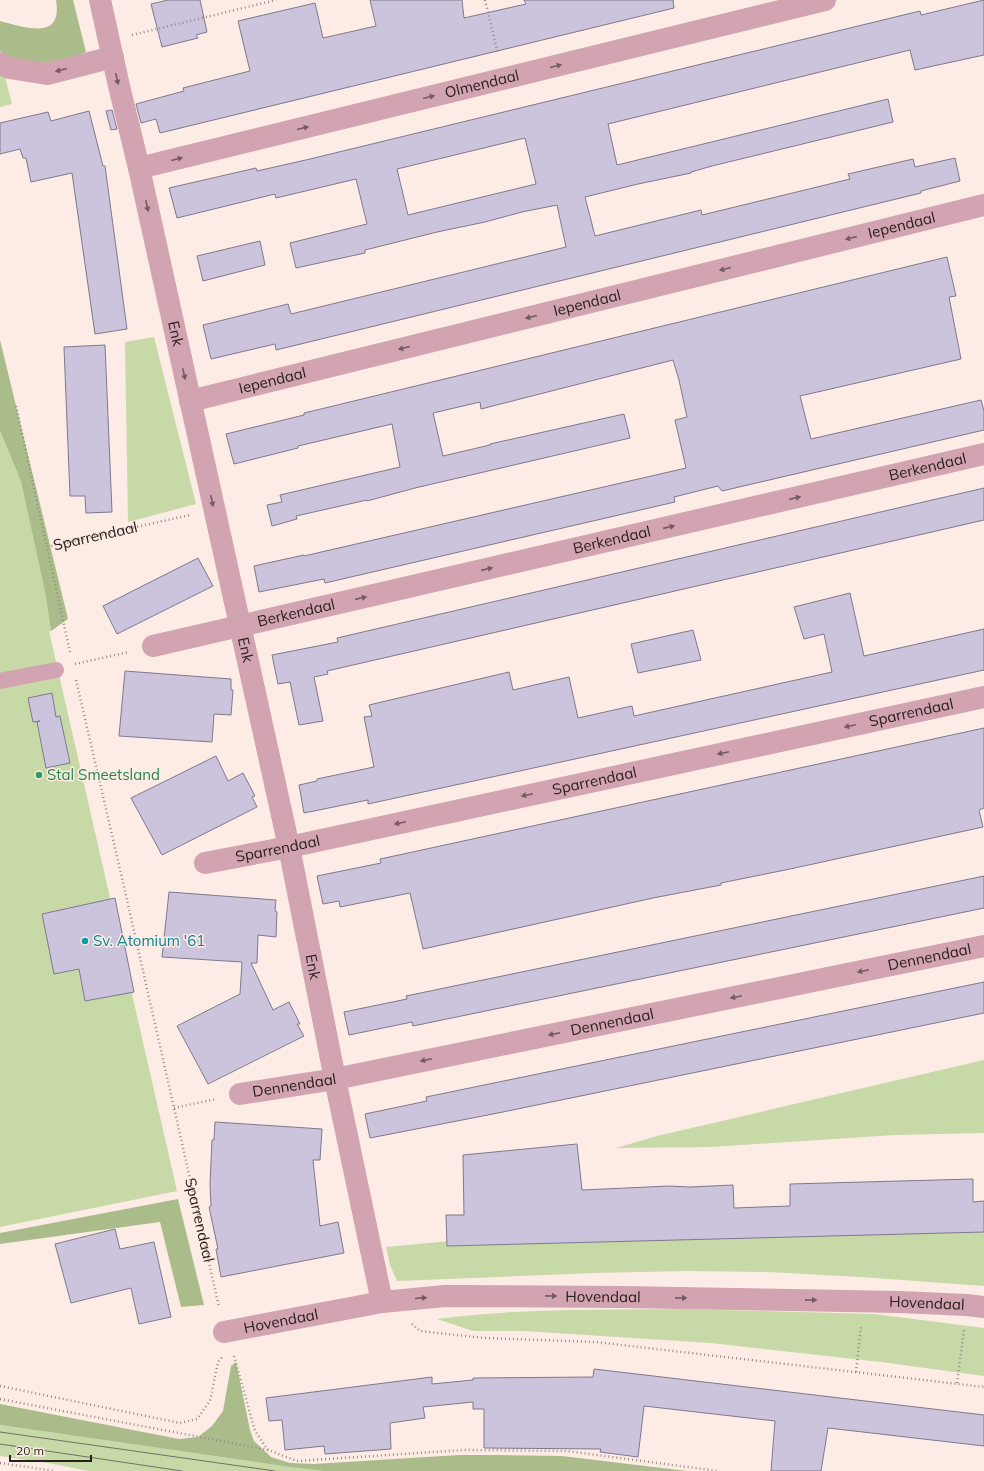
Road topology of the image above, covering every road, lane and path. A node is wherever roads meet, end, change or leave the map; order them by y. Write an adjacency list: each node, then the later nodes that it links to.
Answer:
1 (100, 0): 5 (street, Enk)
2 (276, 0): 5 (path)
3 (485, 0): 7 (path)
4 (825, 0): 7 (street, Olmendaal, one-way to 4)
5 (110, 49): 6 (street, one-way to 6); 8 (street, Enk, one-way to 8)
6 (0, 63)
7 (505, 79): 8 (street, Olmendaal, one-way to 7)
8 (139, 168): 10 (street, Enk, one-way to 10)
9 (984, 205): 10 (street, Iependaal, one-way to 10)
10 (190, 401): 13 (street, Enk, one-way to 13)
11 (16, 406): 14 (path)
12 (984, 454): 15 (street, Berkendaal, one-way to 12)
13 (214, 509): 14 (path, Sparrendaal); 15 (street, Enk)
14 (48, 547): 17 (path, Sparrendaal)
15 (241, 626): 16 (street); 21 (street, Enk)
16 (153, 646): 17 (path)
17 (72, 665): 18 (path); 26 (path, Sparrendaal)
18 (56, 670): 19 (lane)
19 (0, 681)
20 (984, 697): 21 (street, Sparrendaal, one-way to 21)
21 (289, 847): 22 (street, Sparrendaal); 24 (street, Enk)
22 (205, 863)
23 (984, 946): 24 (street, Dennendaal, one-way to 24)
24 (335, 1079): 25 (street, Dennendaal); 28 (street, Enk)
25 (240, 1094): 26 (path)
26 (174, 1108): 30 (path, Sparrendaal)
27 (863, 1301): 28 (street, Hovendaal, one-way to 27); 29 (street, Hovendaal); 32 (path)
28 (382, 1302): 30 (street, Hovendaal); 32 (path)
29 (976, 1306): 33 (path)
30 (226, 1341): 34 (path)
31 (233, 1352): 37 (path)
32 (856, 1372): 33 (path)
33 (957, 1383): 35 (path)
34 (0, 1386)
35 (984, 1387)
36 (0, 1399): 37 (path)
37 (268, 1450): 40 (path)
38 (0, 1463): 39 (path)
39 (54, 1471)
40 (718, 1471)

